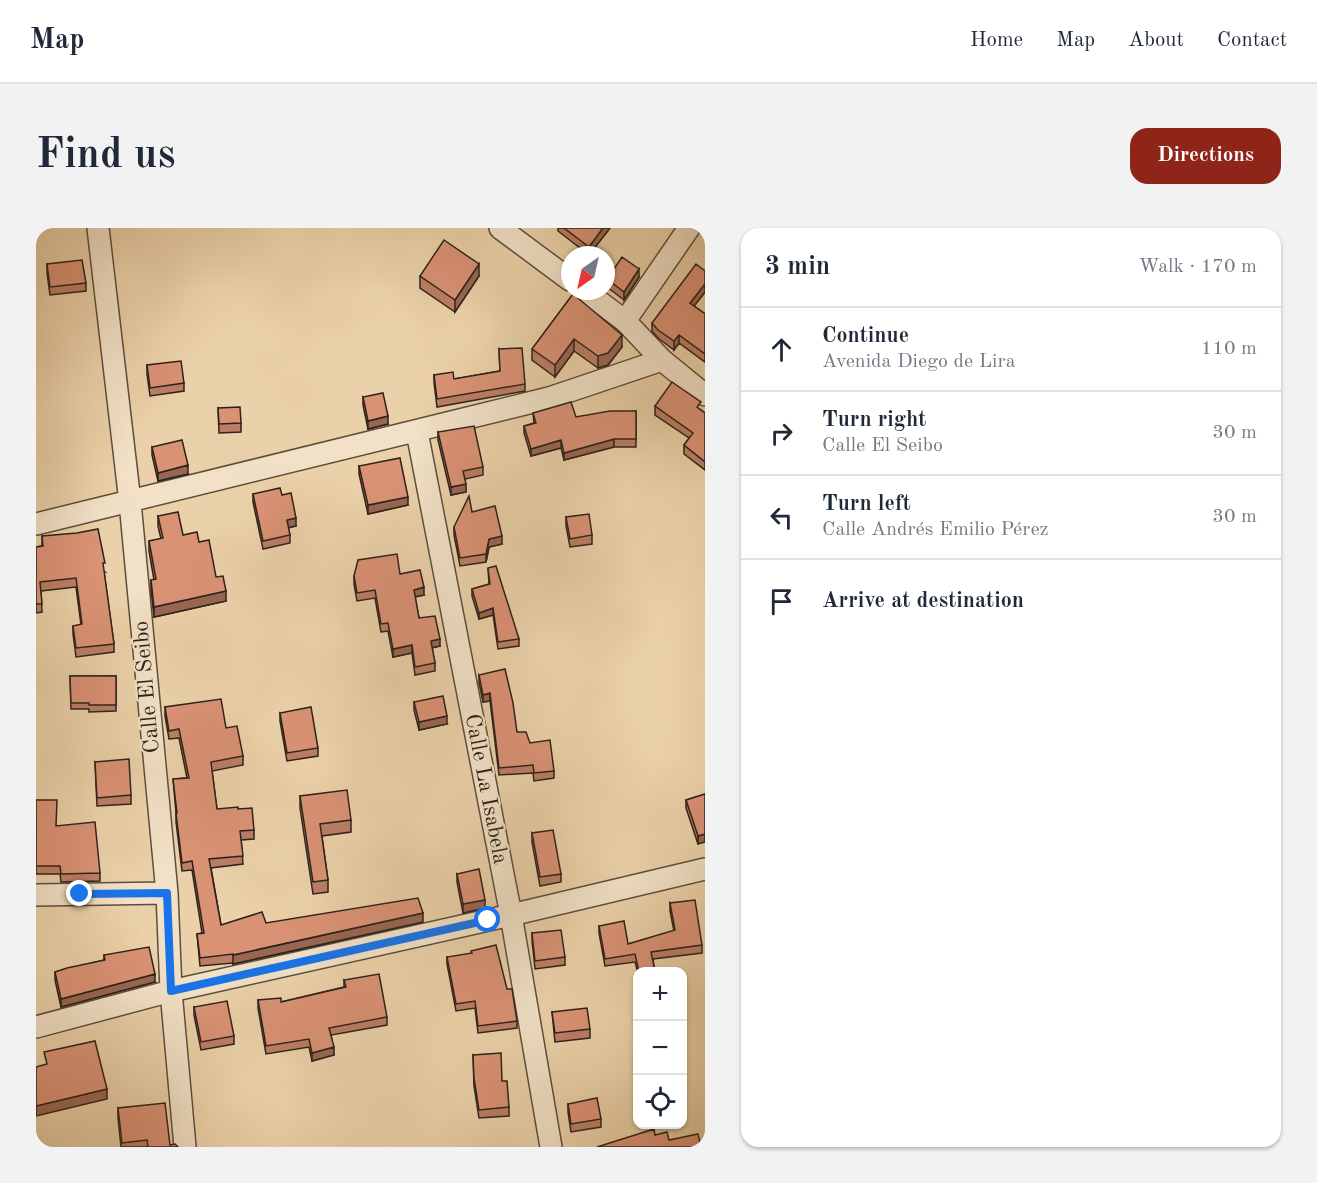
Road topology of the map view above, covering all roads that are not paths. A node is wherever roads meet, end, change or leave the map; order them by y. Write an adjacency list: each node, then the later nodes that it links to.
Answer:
1 (98, 228): 10 (street, Calle El Seibo)
2 (500, 228): 4 (street)
3 (689, 228): 6 (street)
4 (561, 273)
5 (597, 300): 6 (street)
6 (625, 321): 7 (street)
7 (662, 360): 8 (street); 9 (street)
8 (705, 394)
9 (417, 432): 10 (street); 15 (street, Calle La Isabela)
10 (130, 502): 11 (street); 13 (street, Calle El Seibo)
11 (36, 524)
12 (705, 869): 15 (street)
13 (167, 893): 14 (street); 16 (street, Calle El Seibo)
14 (36, 895)
15 (511, 915): 16 (street); 19 (street, Calle La Isabela)
16 (171, 991): 17 (street); 18 (street, Calle El Seibo)
17 (36, 1027)
18 (185, 1147)
19 (551, 1147)

